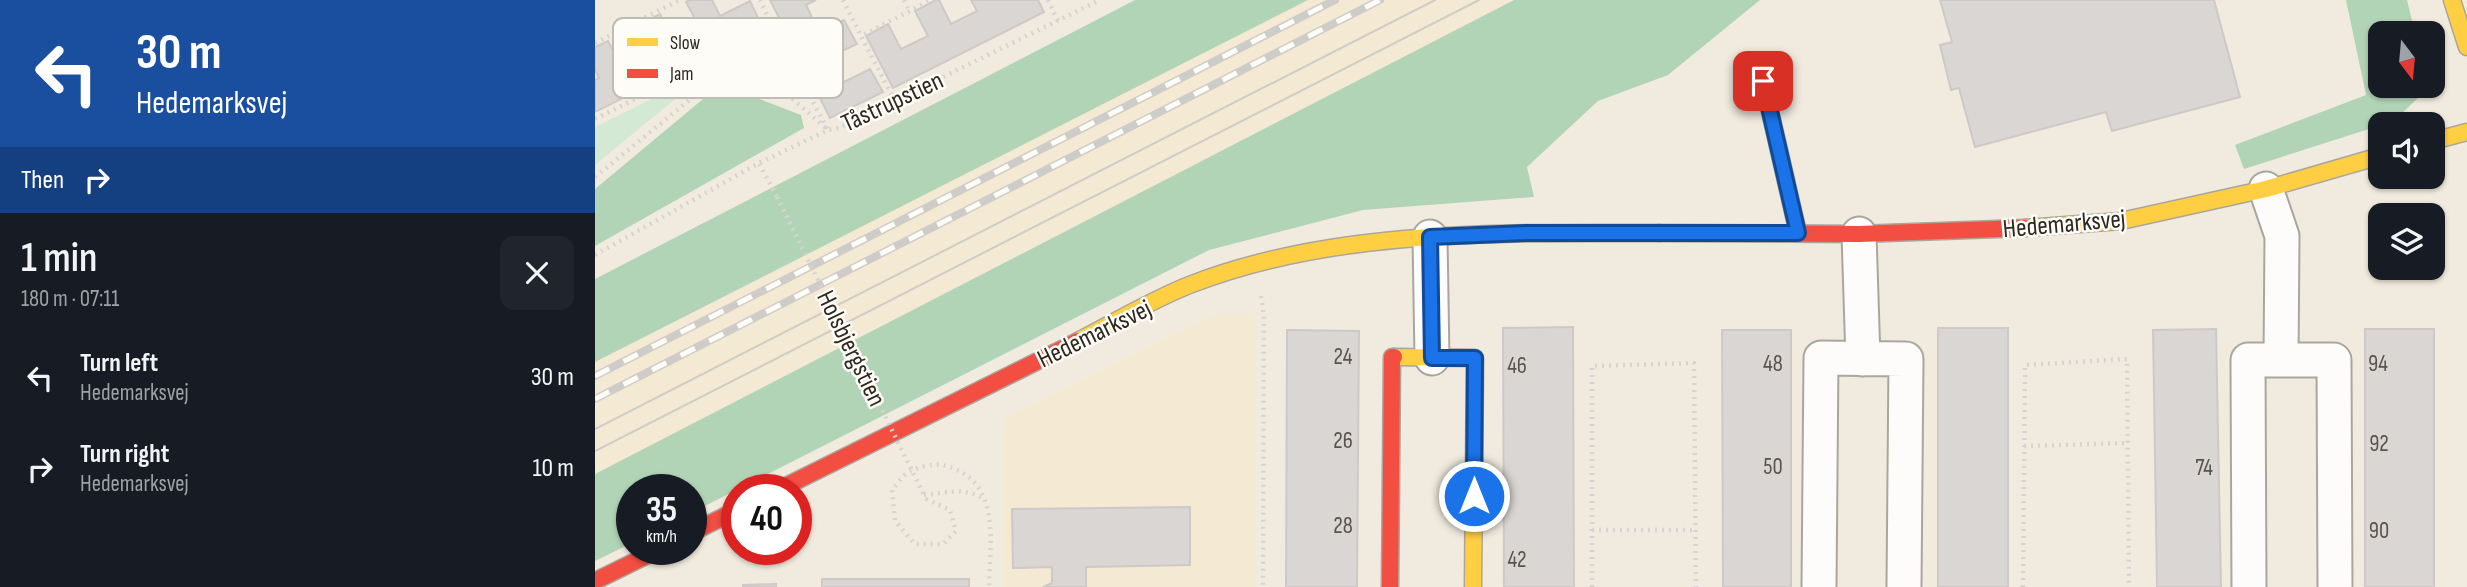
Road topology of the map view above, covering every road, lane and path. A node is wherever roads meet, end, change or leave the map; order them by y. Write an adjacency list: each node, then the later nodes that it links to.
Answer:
1 (678, 0): 10 (path)
2 (760, 0): 11 (path)
3 (843, 0): 14 (path)
4 (904, 0): 9 (path)
5 (932, 0): 9 (path)
6 (1048, 0): 12 (path)
7 (1100, 0): 12 (path, Tåstrupstien)
8 (2452, 0): 16 (street)
9 (909, 11): 14 (path)
10 (643, 18)
11 (768, 18)
12 (1058, 21): 22 (path, Tåstrupstien)
13 (613, 34): 15 (path)
14 (861, 36): 22 (path)
15 (595, 43)
16 (2467, 47)
17 (1763, 81): 31 (lane)
18 (637, 98): 23 (path)
19 (692, 98): 29 (path)
20 (793, 98): 24 (path, Tåstrupstien)
21 (811, 98): 24 (path)
22 (895, 101): 24 (path, Tåstrupstien)
23 (595, 119)
24 (828, 130): 28 (path)
25 (2467, 132): 26 (street)
26 (2445, 138)
27 (2368, 159): 30 (street, Hedemarksvej)
28 (759, 163): 34 (path); 42 (path, Holsbjergstien, bridge)
29 (595, 177)
30 (2266, 189): 32 (street, Hedemarksvej); 38 (street)
31 (1798, 233): 32 (street, Hedemarksvej); 33 (street, Hedemarksvej)
32 (1859, 234): 37 (street)
33 (1430, 237): 35 (street, Hedemarksvej); 36 (street)
34 (595, 255)
35 (1257, 264): 41 (street, Hedemarksvej); 49 (path)
36 (1432, 358): 50 (street); 51 (street)
37 (1863, 359): 54 (street); 55 (street)
38 (2281, 360): 58 (street); 59 (street)
39 (2127, 443): 40 (path); 40 (path); 57 (path)
40 (2024, 446): 56 (path)
41 (810, 474)
42 (925, 497): 43 (path); 43 (path)
43 (985, 500): 48 (path)
44 (1592, 530): 45 (path); 45 (path); 52 (path)
45 (1696, 530): 53 (path)
46 (628, 565): 47 (street)
47 (595, 581)
48 (989, 587)
49 (1263, 587)
50 (1390, 587)
51 (1473, 587)
52 (1592, 587)
53 (1696, 587)
54 (1819, 587)
55 (1904, 587)
56 (2023, 587)
57 (2129, 587)
58 (2249, 587)
59 (2335, 587)

